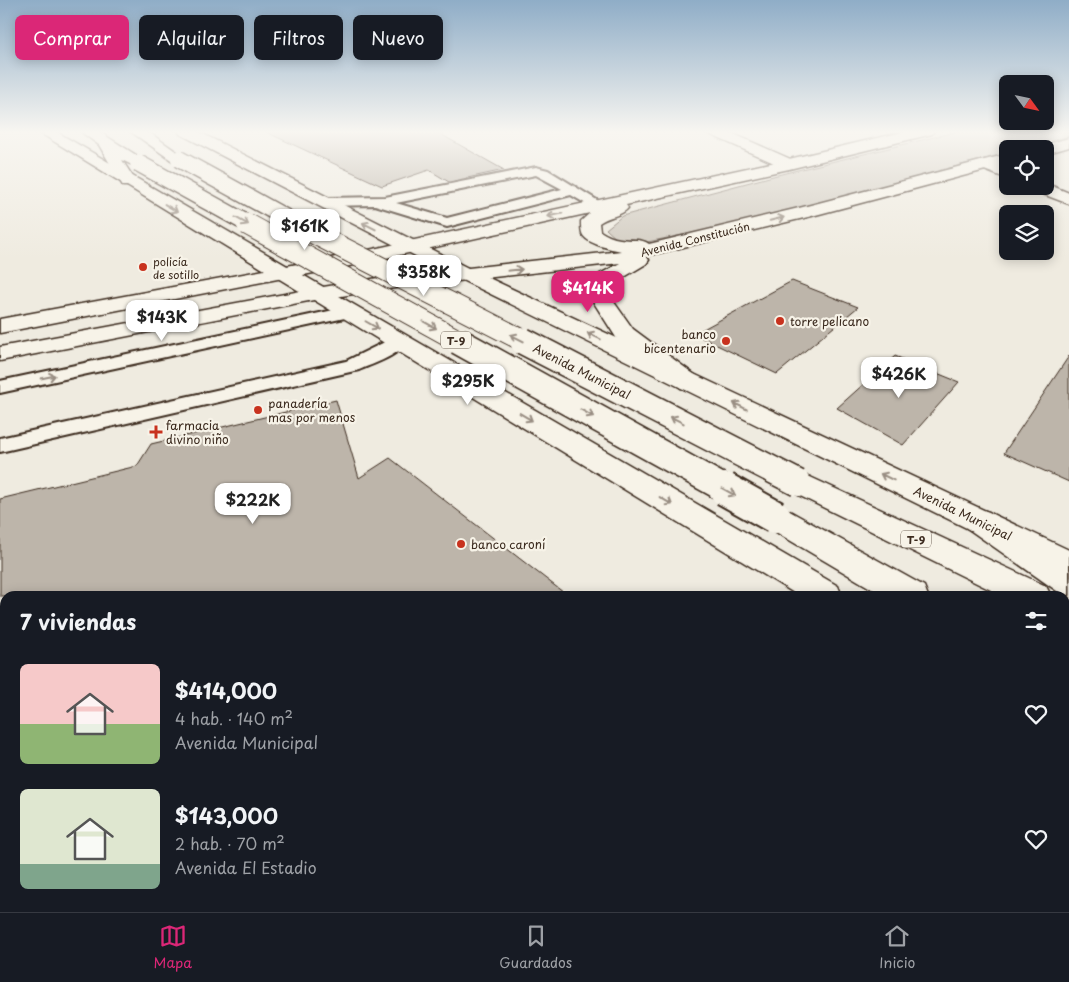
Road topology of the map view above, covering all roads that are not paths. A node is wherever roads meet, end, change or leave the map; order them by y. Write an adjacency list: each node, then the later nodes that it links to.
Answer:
1 (134, 173): 18 (main road, T-9, one-way to 18)
2 (135, 174): 32 (main road, T-9, one-way to 32, bridge)
3 (205, 174): 33 (main road, Avenida Municipal / T-9, one-way to 3, bridge)
4 (268, 174): 13 (main road, Avenida Municipal)
5 (523, 174): 14 (lane)
6 (545, 174): 10 (lane)
7 (745, 174): 15 (main road)
8 (753, 174): 16 (main road)
9 (951, 174): 16 (main road, Avenida Constitución, one-way to 9)
10 (572, 191): 14 (lane); 15 (lane)
11 (1054, 192): 12 (main road)
12 (1069, 198)
13 (324, 202): 14 (lane); 17 (main road, Avenida Municipal, one-way to 13)
14 (376, 202)
15 (598, 205): 17 (main road, one-way to 17)
16 (706, 236): 19 (main road, Avenida Constitución, one-way to 16); 25 (main road)
17 (408, 246): 18 (main road); 19 (main road, Avenida Municipal)
18 (281, 273): 20 (main road, T-9); 22 (main road)
19 (467, 275): 20 (main road, Avenida Constitución); 25 (main road, Avenida Municipal, one-way to 19)
20 (317, 294): 21 (main road, T-9); 24 (main road, Avenida Constitución)
21 (348, 312): 23 (main road, T-9, one-way to 23); 26 (lane, one-way to 21)
22 (0, 326)
23 (399, 342): 27 (lane); 31 (main road, T-9, one-way to 31)
24 (0, 354)
25 (690, 382): 28 (main road, Avenida Municipal, one-way to 25)
26 (0, 387)
27 (0, 445)
28 (978, 520): 29 (main road, Avenida Municipal); 30 (main road)
29 (1069, 564)
30 (1069, 582)
31 (818, 591)
32 (903, 591)
33 (1024, 591)

